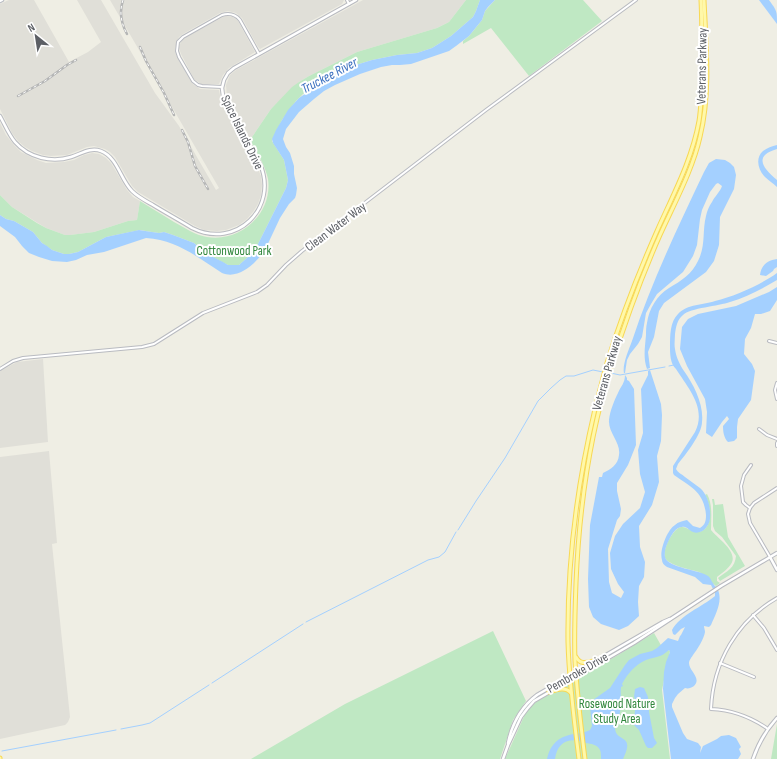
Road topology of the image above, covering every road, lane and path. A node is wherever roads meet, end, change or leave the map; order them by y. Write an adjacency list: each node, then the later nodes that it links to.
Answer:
1 (347, 0): 6 (street)
2 (356, 0): 6 (street, Spice Islands Drive)
3 (636, 0): 12 (street, Clean Water Way)
4 (701, 0): 33 (main road, Veterans Parkway)
5 (704, 0): 27 (main road, Veterans Parkway)
6 (349, 4): 7 (street, Spice Islands Drive)
7 (259, 54): 8 (street, Spice Islands Drive); 8 (street)
8 (222, 87): 9 (street, Spice Islands Drive)
9 (0, 116)
10 (769, 341): 11 (street)
11 (777, 343)
12 (0, 369)
13 (777, 383): 14 (street)
14 (777, 399)
15 (759, 429): 16 (street)
16 (777, 439)
17 (751, 465): 19 (street)
18 (777, 488): 19 (street)
19 (750, 508): 21 (street)
20 (777, 553): 21 (street, Pembroke Drive)
21 (770, 557): 22 (street); 25 (street, Pembroke Drive)
22 (777, 570)
23 (777, 598): 24 (street)
24 (753, 615): 26 (street); 29 (street)
25 (670, 619): 28 (street, Pembroke Drive); 31 (street, Pembroke Drive)
26 (777, 650)
27 (575, 656): 28 (main road); 30 (main road, Veterans Parkway)
28 (597, 660): 30 (street, Pembroke Drive)
29 (720, 664): 32 (street); 37 (street)
30 (577, 672): 31 (main road, Veterans Parkway); 33 (street, Pembroke Drive)
31 (577, 676): 33 (street, Pembroke Drive); 41 (main road, Veterans Parkway)
32 (754, 677)
33 (570, 678): 34 (street, Pembroke Drive); 35 (main road, Veterans Parkway); 38 (street, Pembroke Drive)
34 (549, 692): 35 (main road); 38 (street, Pembroke Drive)
35 (571, 695): 40 (main road, Veterans Parkway)
36 (777, 718): 37 (street)
37 (768, 729): 42 (street)
38 (508, 745): 39 (street, Pembroke Drive)
39 (503, 759)
40 (579, 759)
41 (585, 759)
42 (753, 759)

